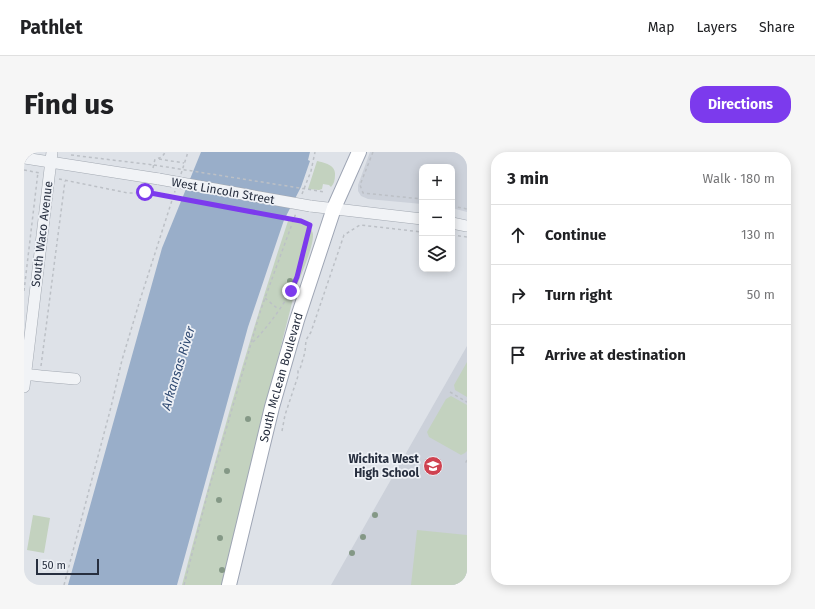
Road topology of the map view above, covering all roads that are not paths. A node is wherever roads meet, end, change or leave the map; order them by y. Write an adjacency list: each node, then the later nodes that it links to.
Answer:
1 (359, 152): 4 (main road, South McLean Boulevard)
2 (52, 155): 3 (street, West Lincoln Street); 4 (street, West Lincoln Street, bridge); 8 (street, South Waco Avenue)
3 (24, 158)
4 (334, 208): 5 (street, West Lincoln Street); 11 (main road, South McLean Boulevard)
5 (419, 219)
6 (455, 224): 7 (street)
7 (467, 226)
8 (25, 374): 9 (street); 10 (street, South Waco Avenue)
9 (75, 379)
10 (24, 387)
11 (229, 585)

